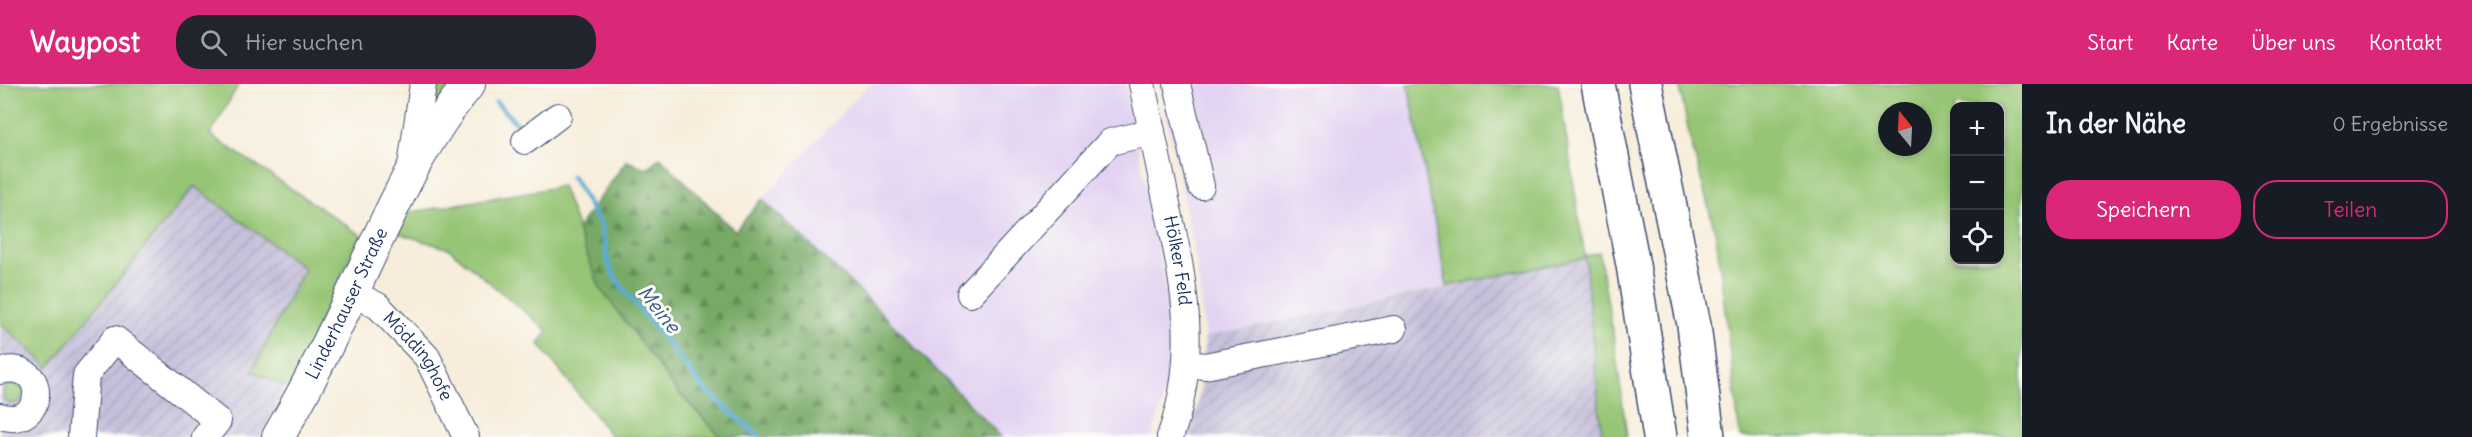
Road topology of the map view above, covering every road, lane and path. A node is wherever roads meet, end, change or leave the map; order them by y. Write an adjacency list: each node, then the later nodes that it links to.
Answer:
1 (423, 84): 10 (street, Linderhauser Straße)
2 (469, 84): 10 (main road, Linderhauser Straße)
3 (1142, 84): 8 (street, Hölker Feld)
4 (1177, 84): 11 (street)
5 (1598, 84): 23 (highway)
6 (1645, 84): 24 (highway)
7 (558, 116): 9 (street)
8 (1152, 132): 13 (street); 15 (street, Hölker Feld)
9 (525, 141)
10 (410, 169): 12 (main road, Linderhauser Straße)
11 (1201, 186)
12 (352, 293): 20 (main road, Linderhauser Straße); 21 (street, Möddinghofe)
13 (970, 294)
14 (1394, 329): 15 (street)
15 (1187, 364): 22 (street, Hölker Feld)
16 (0, 371): 17 (street)
17 (0, 416)
18 (81, 437): 19 (street)
19 (205, 437)
20 (278, 437)
21 (466, 437)
22 (1170, 437)
23 (1660, 437)
24 (1708, 437)

